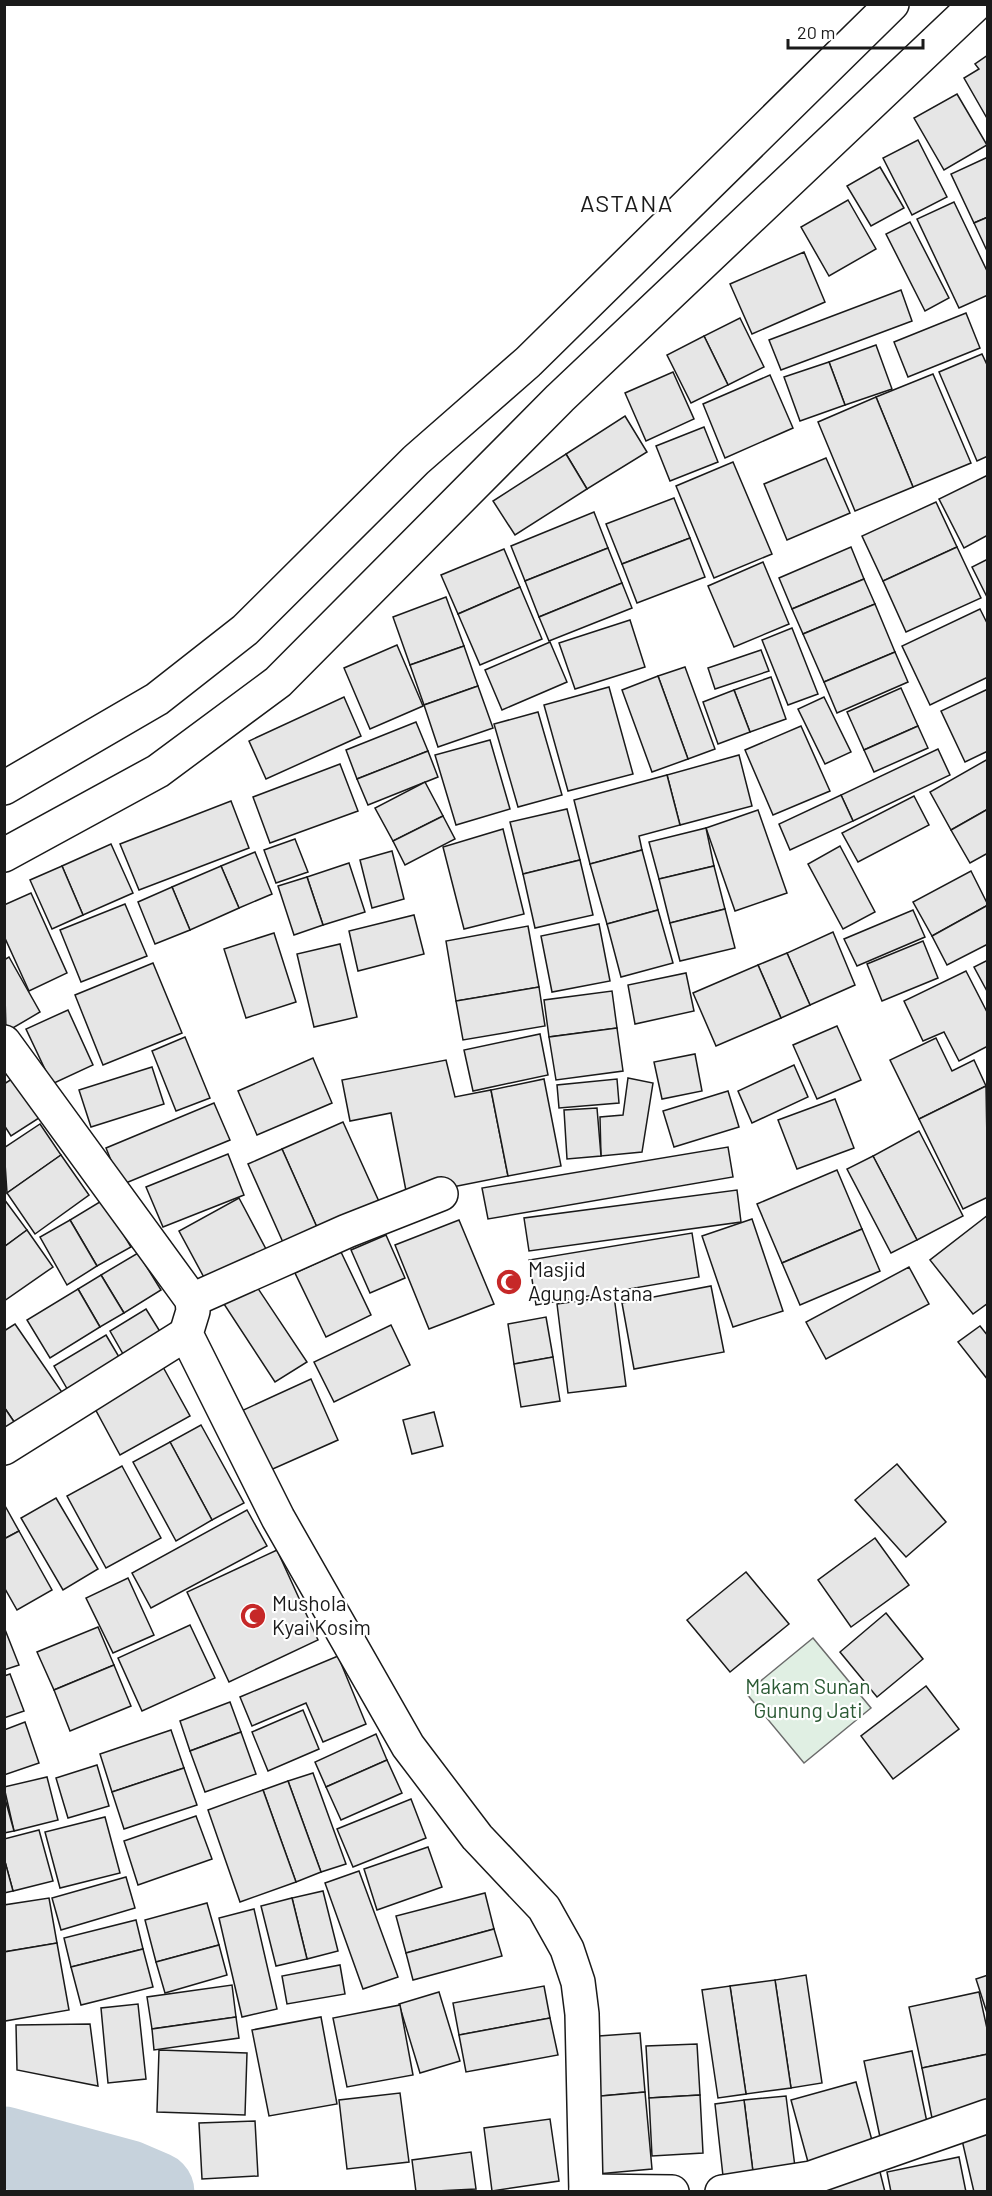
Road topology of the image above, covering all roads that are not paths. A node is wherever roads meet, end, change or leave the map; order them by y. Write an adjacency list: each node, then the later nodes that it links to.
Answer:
1 (892, 4): 3 (main road)
2 (976, 4): 4 (main road)
3 (528, 362): 4 (main road); 5 (main road)
4 (560, 398): 6 (main road)
5 (4, 788)
6 (4, 855)
7 (4, 1042): 9 (main road)
8 (441, 1194): 9 (main road)
9 (192, 1300): 10 (main road)
10 (186, 1334): 11 (main road); 13 (main road)
11 (4, 1448)
12 (987, 2116): 15 (main road)
13 (586, 2191): 14 (main road)
14 (672, 2192)
15 (722, 2192)

